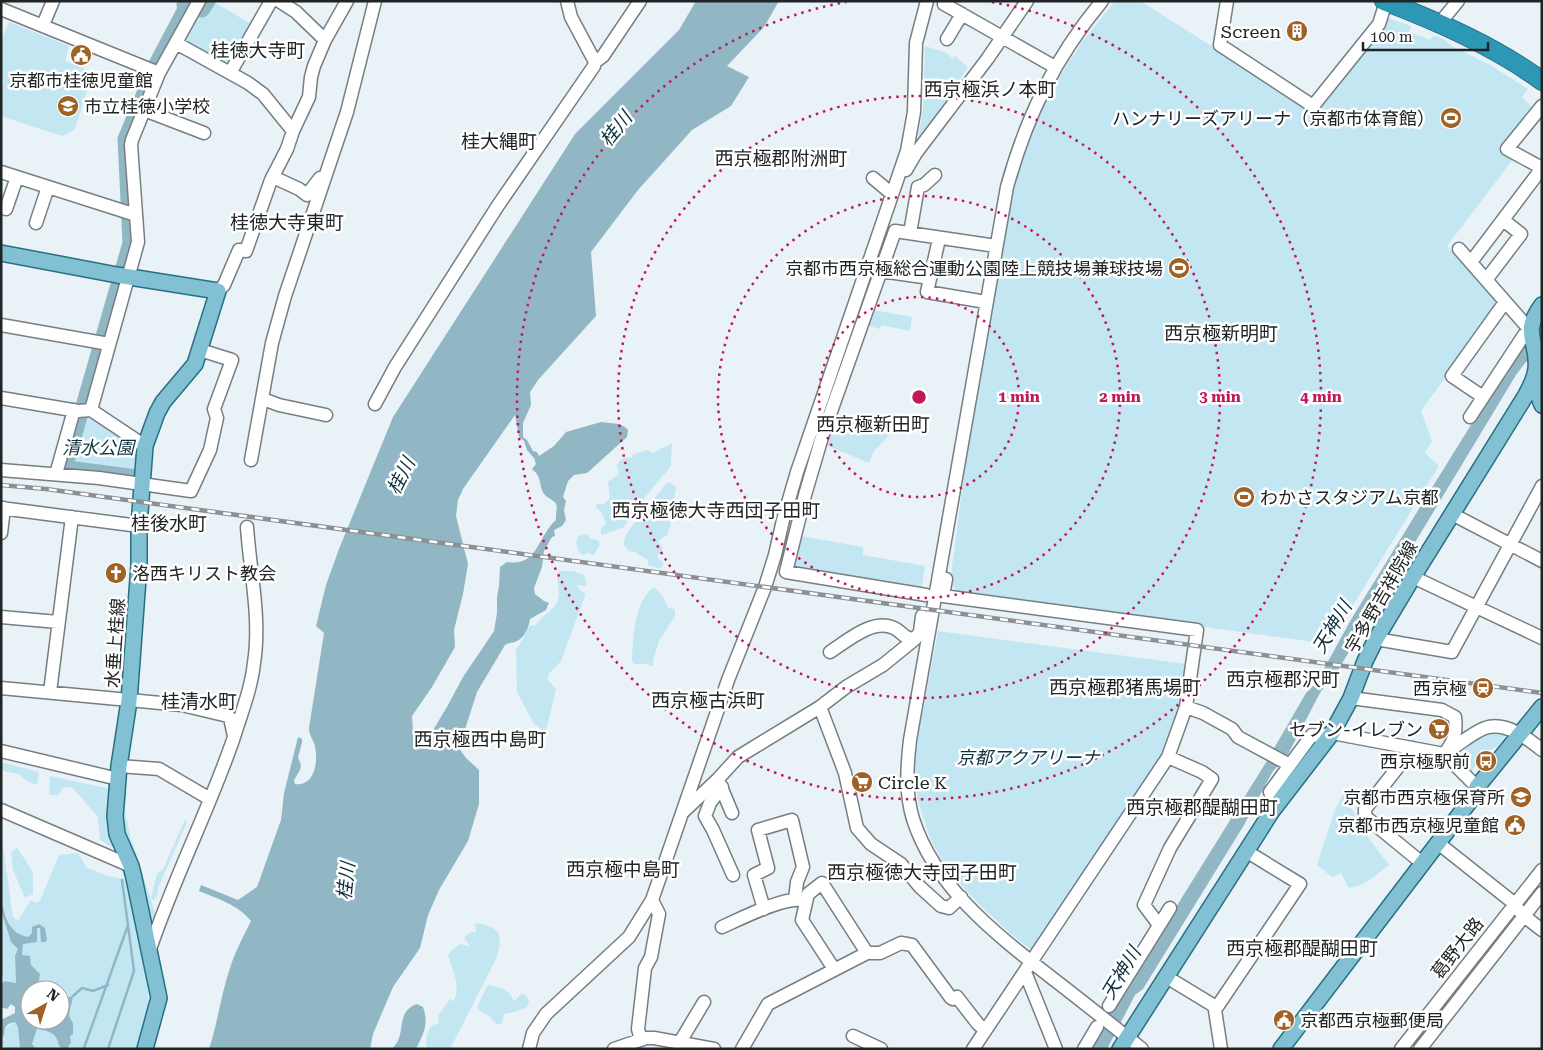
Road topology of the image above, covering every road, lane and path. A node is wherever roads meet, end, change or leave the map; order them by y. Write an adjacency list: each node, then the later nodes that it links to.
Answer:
1 (53, 1): 20 (street)
2 (183, 1): 16 (street)
3 (271, 1): 28 (street)
4 (279, 1): 23 (street)
5 (346, 1): 23 (street)
6 (375, 1): 36 (street)
7 (568, 1): 25 (street)
8 (640, 1): 25 (street)
9 (927, 1): 42 (street)
10 (945, 1): 18 (street)
11 (1027, 1): 21 (street)
12 (1102, 1): 26 (street)
13 (1227, 1): 15 (street)
14 (1458, 1): 19 (street)
15 (1385, 2): 19 (highway)
16 (197, 4): 24 (street)
17 (1, 9): 20 (street)
18 (962, 14): 21 (street); 22 (street)
19 (1439, 24): 29 (highway)
20 (43, 25): 27 (street)
21 (1002, 37): 26 (street); 42 (street)
22 (947, 39)
23 (325, 40): 32 (street)
24 (176, 43): 27 (street); 28 (street)
25 (595, 62): 69 (street)
26 (1055, 67): 49 (street)
27 (155, 71): 31 (street)
28 (230, 73): 32 (street)
29 (1542, 81)
30 (1542, 106): 34 (street)
31 (144, 110): 33 (street); 44 (street)
32 (292, 131): 39 (street)
33 (204, 133)
34 (1542, 168): 45 (street)
35 (1, 172): 38 (street)
36 (325, 174): 39 (street); 68 (street)
37 (935, 175): 47 (street)
38 (17, 177): 41 (street); 43 (street)
39 (273, 178): 57 (street)
40 (873, 178): 42 (street)
41 (48, 187): 44 (street); 46 (street)
42 (892, 194): 120 (street)
43 (6, 209)
44 (132, 214): 54 (street)
45 (1503, 220): 52 (street); 56 (street)
46 (36, 223)
47 (910, 233): 48 (street); 53 (street)
48 (939, 239): 49 (street); 55 (street)
49 (996, 246): 58 (street)
50 (1459, 249): 52 (street)
51 (1, 254): 54 (main road)
52 (1471, 262): 56 (street)
53 (881, 271): 55 (street); 90 (street)
54 (124, 275): 57 (main road); 63 (street)
55 (930, 278): 58 (street)
56 (1486, 280): 59 (street)
57 (218, 291): 64 (main road, 水垂上桂線)
58 (986, 302): 78 (street)
59 (1505, 302): 62 (street); 66 (street)
60 (1542, 305): 62 (main road)
61 (1, 325): 63 (street)
62 (1530, 330): 65 (main road); 66 (street)
63 (104, 343): 71 (street)
64 (200, 350): 74 (main road, 水垂上桂線); 79 (street)
65 (1537, 370): 70 (main road); 82 (main road, 宇多野吉祥院線)
66 (1482, 397): 73 (street)
67 (1, 398): 71 (street)
68 (263, 399): 72 (street); 75 (street)
69 (375, 404)
70 (1542, 405)
71 (82, 411): 74 (street); 77 (street)
72 (326, 415)
73 (1470, 417)
74 (145, 446): 79 (main road, 水垂上桂線)
75 (251, 460)
76 (1, 470): 77 (street)
77 (56, 474): 79 (street)
78 (955, 483): 90 (street); 103 (street); 129 (street)
79 (142, 485): 84 (main road, 水垂上桂線)
80 (1542, 486): 87 (street)
81 (3, 508): 83 (street); 86 (street)
82 (1452, 514): 87 (street); 89 (main road, 宇多野吉祥院線)
83 (72, 517): 84 (street); 93 (street)
84 (139, 526): 101 (main road, 水垂上桂線)
85 (247, 527): 107 (street)
86 (1, 533)
87 (1510, 544): 88 (street); 91 (street)
88 (1542, 561)
89 (1413, 577): 91 (street); 94 (main road, 宇多野吉祥院線)
90 (926, 595): 96 (street)
91 (1476, 607): 94 (street); 95 (street)
92 (1, 617): 93 (street)
93 (58, 622): 99 (street)
94 (1376, 638): 100 (main road, 宇多野吉祥院線)
95 (1542, 638)
96 (915, 639): 97 (street); 102 (street)
97 (830, 652)
98 (1, 688): 99 (street)
99 (50, 692): 101 (street)
100 (1351, 698): 105 (main road, 宇多野吉祥院線); 111 (street)
101 (129, 700): 107 (street); 114 (main road, 水垂上桂線)
102 (820, 707): 115 (street); 129 (street)
103 (1186, 707): 112 (street); 113 (street)
104 (1542, 707): 106 (main road)
105 (1332, 732): 108 (street); 113 (street); 118 (main road, 宇多野吉祥院線)
106 (1520, 734): 109 (street); 111 (street); 116 (main road)
107 (234, 736): 117 (street)
108 (1413, 748): 111 (street); 124 (street)
109 (1542, 750)
110 (1, 751): 114 (street)
111 (1444, 754): 116 (street)
112 (1168, 757): 136 (street); 141 (street)
113 (1288, 764): 118 (street)
114 (119, 773): 117 (street); 125 (main road, 水垂上桂線)
115 (720, 783): 120 (street); 121 (street); 127 (street)
116 (1477, 787): 122 (main road)
117 (210, 799): 139 (street)
118 (1276, 805): 123 (main road, 宇多野吉祥院線)
119 (1, 810): 125 (street)
120 (682, 813): 130 (street)
121 (732, 813)
122 (1438, 843): 124 (main road); 132 (street)
123 (1246, 851): 143 (main road, 宇多野吉祥院線); 146 (street)
124 (1422, 863): 166 (main road)
125 (131, 866): 139 (main road, 水垂上桂線)
126 (1542, 870): 132 (street, 葛野大路)
127 (733, 875)
128 (1542, 893): 135 (street, 葛野大路)
129 (961, 897): 141 (street)
130 (652, 900): 151 (street); 156 (street)
131 (801, 900): 134 (street); 134 (street); 140 (street); 142 (street)
132 (1514, 905): 135 (street); 149 (street, 葛野大路)
133 (1170, 908): 136 (street)
134 (764, 909): 137 (street)
135 (1524, 916): 138 (street); 154 (street, 葛野大路)
136 (1159, 925): 145 (street)
137 (722, 927)
138 (1542, 930)
139 (149, 952): 155 (main road, 水垂上桂線)
140 (867, 953): 142 (street); 148 (street)
141 (1028, 967): 147 (street); 148 (street); 162 (street)
142 (834, 969): 159 (street)
143 (1165, 976): 146 (street); 152 (main road, 宇多野吉祥院線)
144 (704, 1002): 153 (street)
145 (1109, 1006)
146 (1216, 1007): 165 (street)
147 (1100, 1023): 152 (street); 163 (street)
148 (985, 1030): 161 (street)
149 (1415, 1032): 154 (street); 167 (street, 葛野大路)
150 (853, 1036): 160 (street)
151 (641, 1040): 153 (street); 157 (street)
152 (1123, 1040): 164 (street)
153 (680, 1042): 158 (street)
154 (1423, 1045)
155 (145, 1049)
156 (529, 1049)
157 (614, 1049)
158 (714, 1049)
159 (742, 1049)
160 (881, 1049)
161 (973, 1049)
162 (1056, 1049)
163 (1084, 1049)
164 (1142, 1049)
165 (1220, 1049)
166 (1281, 1049)
167 (1402, 1049)

